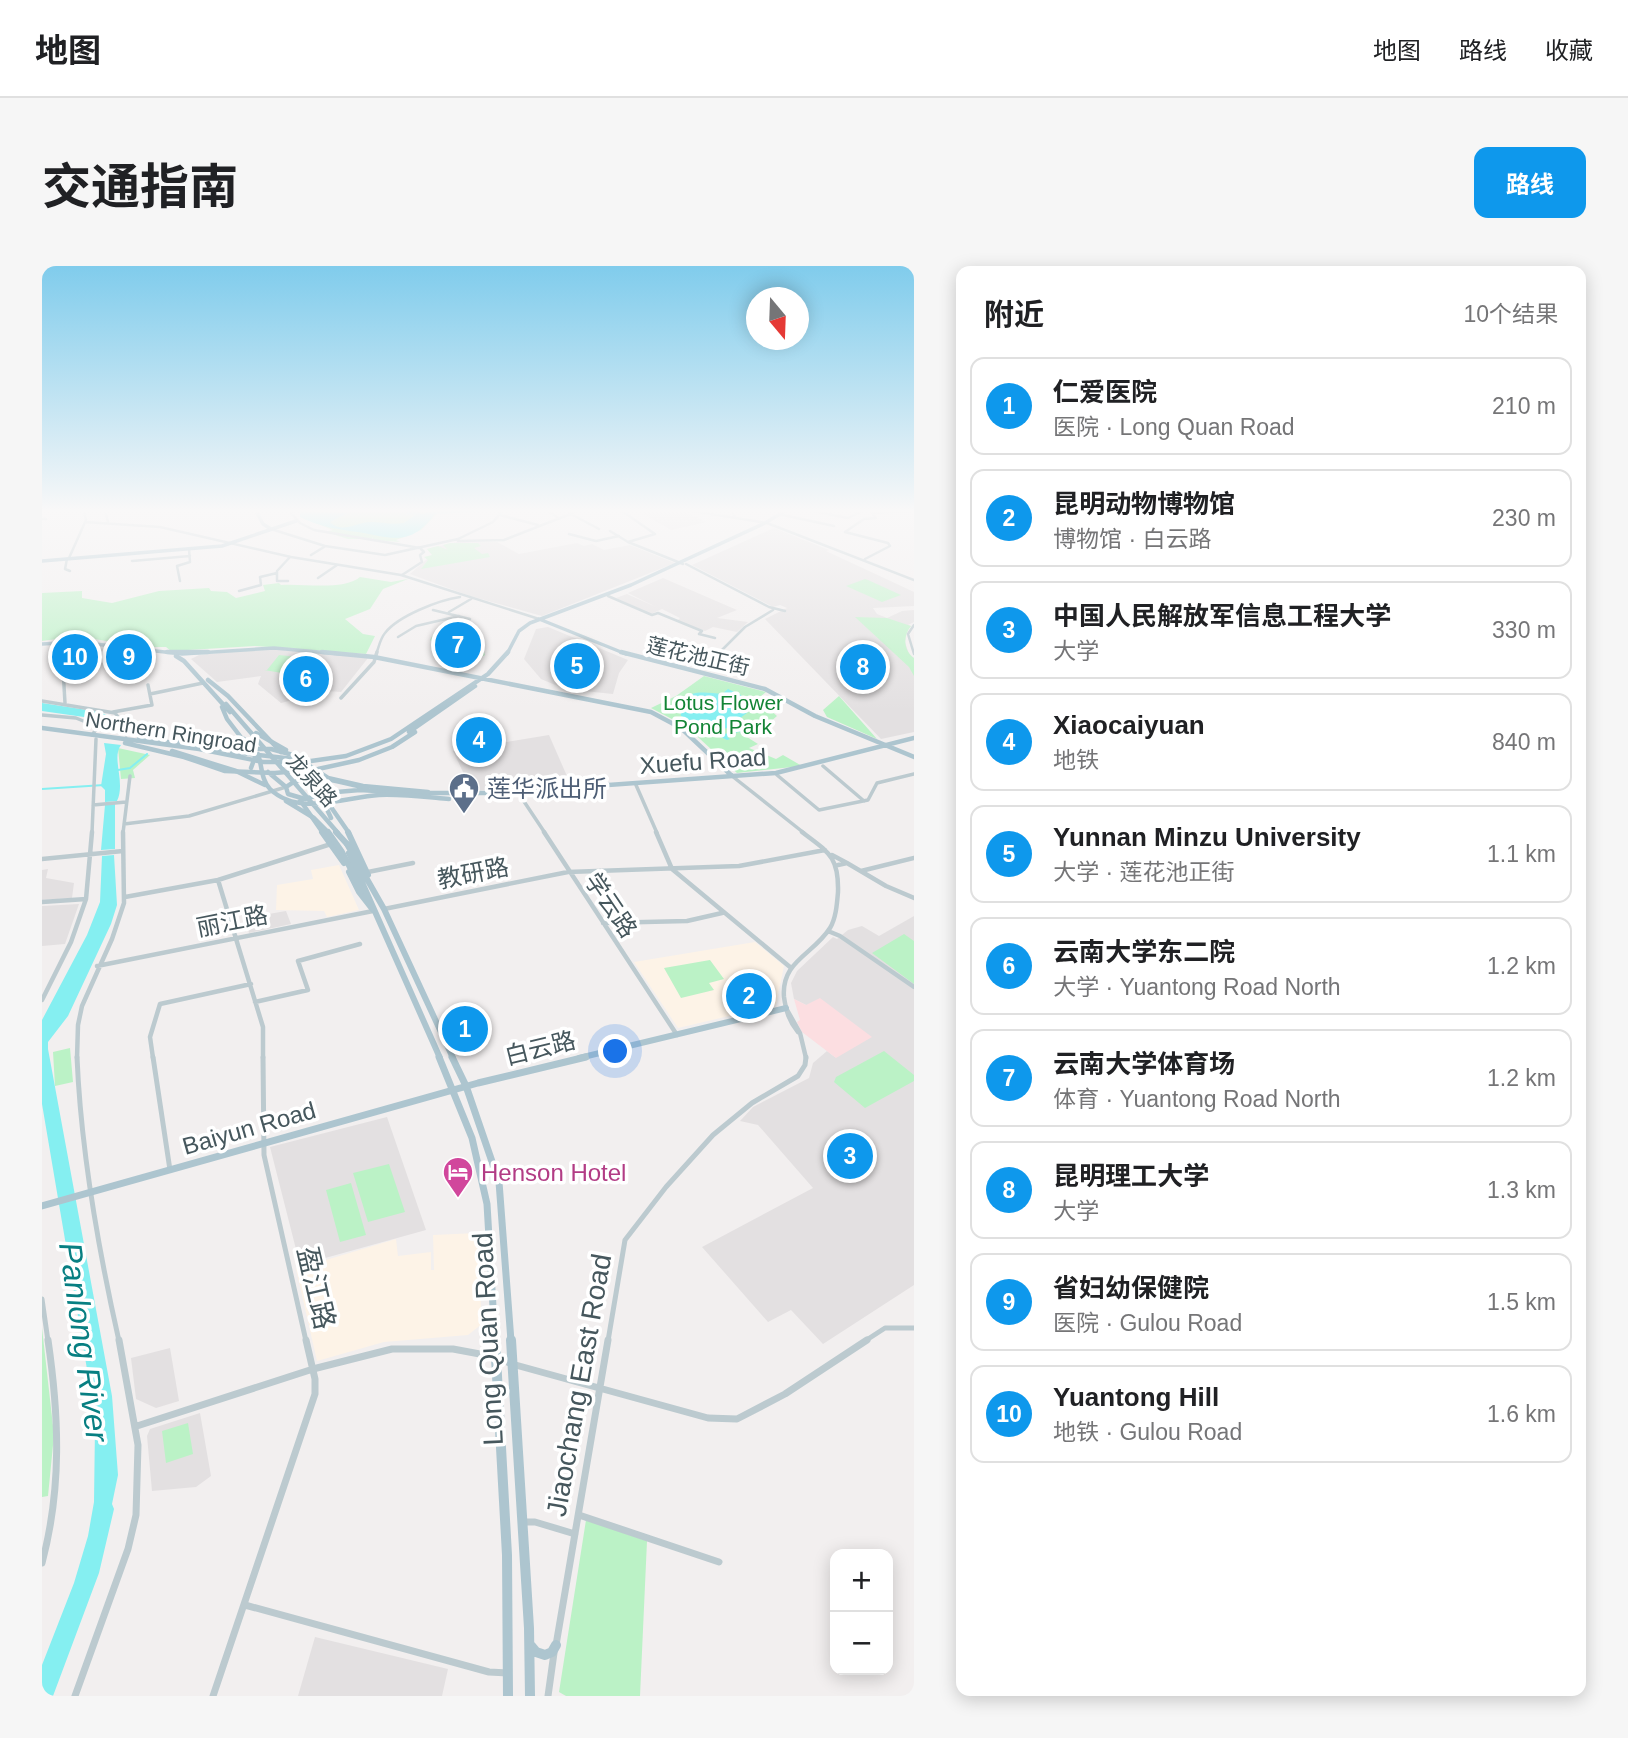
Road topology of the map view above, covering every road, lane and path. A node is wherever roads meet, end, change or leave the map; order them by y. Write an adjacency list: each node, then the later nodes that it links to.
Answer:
1 (179, 578): 8 (street)
2 (260, 578): 11 (street)
3 (277, 578): 9 (street)
4 (410, 578): 10 (street)
5 (651, 578): 13 (main road)
6 (651, 578): 22 (main road)
7 (711, 578): 16 (street)
8 (180, 581)
9 (288, 581)
10 (442, 588): 12 (street); 14 (street)
11 (239, 591)
12 (440, 593)
13 (608, 596): 22 (main road); 25 (street)
14 (465, 597): 15 (street); 30 (street)
15 (471, 599): 19 (street); 22 (street)
16 (774, 609): 18 (street); 31 (street)
17 (433, 610): 19 (street)
18 (785, 611)
19 (448, 612): 20 (street)
20 (459, 616): 21 (street); 24 (street)
21 (470, 619)
22 (540, 620): 32 (main road); 50 (main road, 莲花池正街)
23 (914, 625): 28 (street)
24 (398, 637)
25 (715, 638)
26 (42, 644): 27 (main road); 29 (main road)
27 (61, 644): 29 (main road); 38 (street)
28 (914, 654)
29 (182, 657): 30 (main road); 33 (main road)
30 (374, 657): 32 (main road); 36 (street)
31 (713, 659)
32 (484, 678): 53 (main road); 53 (main road); 60 (main road)
33 (206, 681): 35 (street); 39 (main road); 53 (main road, bridge); 53 (main road)
34 (148, 685): 35 (street)
35 (150, 694): 40 (street)
36 (341, 698)
37 (42, 701): 38 (street)
38 (65, 703): 40 (street)
39 (223, 703): 41 (main road); 47 (main road); 75 (main road, 龙泉路, bridge)
40 (112, 712): 45 (street)
41 (228, 712): 63 (main road, bridge); 75 (main road, 龙泉路, bridge)
42 (42, 715): 44 (street)
43 (42, 729): 44 (main road, Northern Ringroad)
44 (98, 736): 45 (main road, Northern Ringroad); 48 (main road); 72 (street)
45 (120, 736): 49 (main road); 53 (main road, Northern Ringroad); 53 (main road, bridge)
46 (914, 738): 50 (main road, Xuefu Road)
47 (244, 739): 49 (main road); 51 (main road)
48 (125, 743): 53 (main road, Northern Ringroad); 55 (main road); 63 (main road, bridge)
49 (200, 744): 51 (main road)
50 (887, 746): 52 (main road, 莲花池正街); 60 (main road, Xuefu Road)
51 (255, 757): 53 (main road); 55 (main road, bridge)
52 (914, 757)
53 (295, 766): 56 (main road); 61 (main road, Xuefu Road); 64 (main road); 68 (main road, bridge); 75 (main road, bridge)
54 (823, 766): 70 (street)
55 (253, 769): 56 (main road)
56 (268, 772): 64 (main road)
57 (914, 774): 70 (street)
58 (777, 775): 70 (street)
59 (130, 776): 71 (street)
60 (734, 777): 62 (main road); 68 (main road, Xuefu Road); 76 (street)
61 (323, 780): 66 (main road); 68 (main road, Xuefu Road)
62 (636, 785): 67 (main road); 85 (street)
63 (267, 786): 65 (main road, bridge)
64 (286, 787): 69 (main road); 73 (street)
65 (276, 794): 67 (main road, bridge); 96 (main road, bridge)
66 (324, 794): 67 (main road); 69 (main road); 87 (main road)
67 (519, 794): 88 (street, 学云路)
68 (465, 795)
69 (299, 799): 74 (main road)
70 (864, 801)
71 (126, 802): 72 (street); 73 (street)
72 (93, 805): 79 (street)
73 (124, 824): 77 (street)
74 (332, 844): 89 (street); 96 (main road)
75 (347, 845): 90 (main road, Long Quan Road); 96 (main road, Long Quan Road)
76 (825, 850): 78 (street); 85 (street, 教研路)
77 (123, 851): 79 (street); 91 (street)
78 (830, 854): 83 (street); 84 (street)
79 (89, 855): 81 (street); 93 (street)
80 (914, 858): 86 (street)
81 (42, 859)
82 (413, 863): 87 (street)
83 (847, 863): 84 (street); 86 (street)
84 (838, 865): 99 (street)
85 (672, 869): 88 (street, 教研路); 97 (street)
86 (861, 871): 92 (street)
87 (368, 872): 90 (main road)
88 (568, 872): 95 (street, 教研路); 98 (street, 学云路)
89 (218, 880): 91 (street); 100 (street, 盈江路)
90 (369, 880): 95 (main road, Long Quan Road)
91 (125, 897): 102 (street)
92 (914, 898)
93 (86, 899): 94 (street); 106 (street)
94 (42, 902)
95 (384, 909): 110 (main road, Long Quan Road)
96 (374, 911): 100 (street, 丽江路); 111 (main road, Long Quan Road)
97 (722, 912): 98 (street); 103 (street)
98 (602, 923): 109 (street, 学云路)
99 (828, 931): 103 (street); 105 (street)
100 (237, 938): 102 (street, 丽江路); 104 (street, 盈江路)
101 (360, 944): 107 (street)
102 (97, 966): 114 (street)
103 (790, 967): 108 (street, Jiaochang East Road)
104 (250, 984): 107 (street, 盈江路); 113 (street)
105 (914, 987)
106 (42, 1000)
107 (255, 1002): 112 (street, 盈江路)
108 (786, 1008): 109 (main road, 白云路); 121 (street, Jiaochang East Road)
109 (677, 1035): 110 (main road, 白云路)
110 (466, 1086): 111 (main road, Baiyun Road); 119 (main road, Long Quan Road)
111 (454, 1090): 112 (main road, Baiyun Road); 118 (main road, Long Quan Road)
112 (262, 1143): 113 (main road, Baiyun Road); 120 (street, 盈江路)
113 (170, 1171): 114 (main road, Baiyun Road)
114 (89, 1192): 115 (main road, Baiyun Road); 122 (street)
115 (46, 1205)
116 (42, 1299): 127 (street)
117 (914, 1328): 121 (street)
118 (496, 1357): 119 (street); 120 (street); 131 (main road, Long Quan Road)
119 (512, 1364): 121 (street); 124 (main road, Long Quan Road)
120 (313, 1369): 122 (street); 128 (street, 盈江路)
121 (599, 1387): 123 (street, Jiaochang East Road)
122 (137, 1426): 132 (street)
123 (579, 1515): 125 (street, Jiaochang East Road); 126 (street)
124 (522, 1522): 125 (street); 129 (main road, Long Quan Road)
125 (576, 1534): 130 (street, Jiaochang East Road)
126 (719, 1562)
127 (42, 1563)
128 (245, 1605): 131 (street); 133 (street, 盈江路)
129 (530, 1644): 130 (main road); 135 (main road, Long Quan Road)
130 (556, 1645): 136 (street, Jiaochang East Road)
131 (509, 1673): 134 (main road, Long Quan Road)
132 (75, 1696)
133 (213, 1696)
134 (508, 1696)
135 (530, 1696)
136 (548, 1696)

